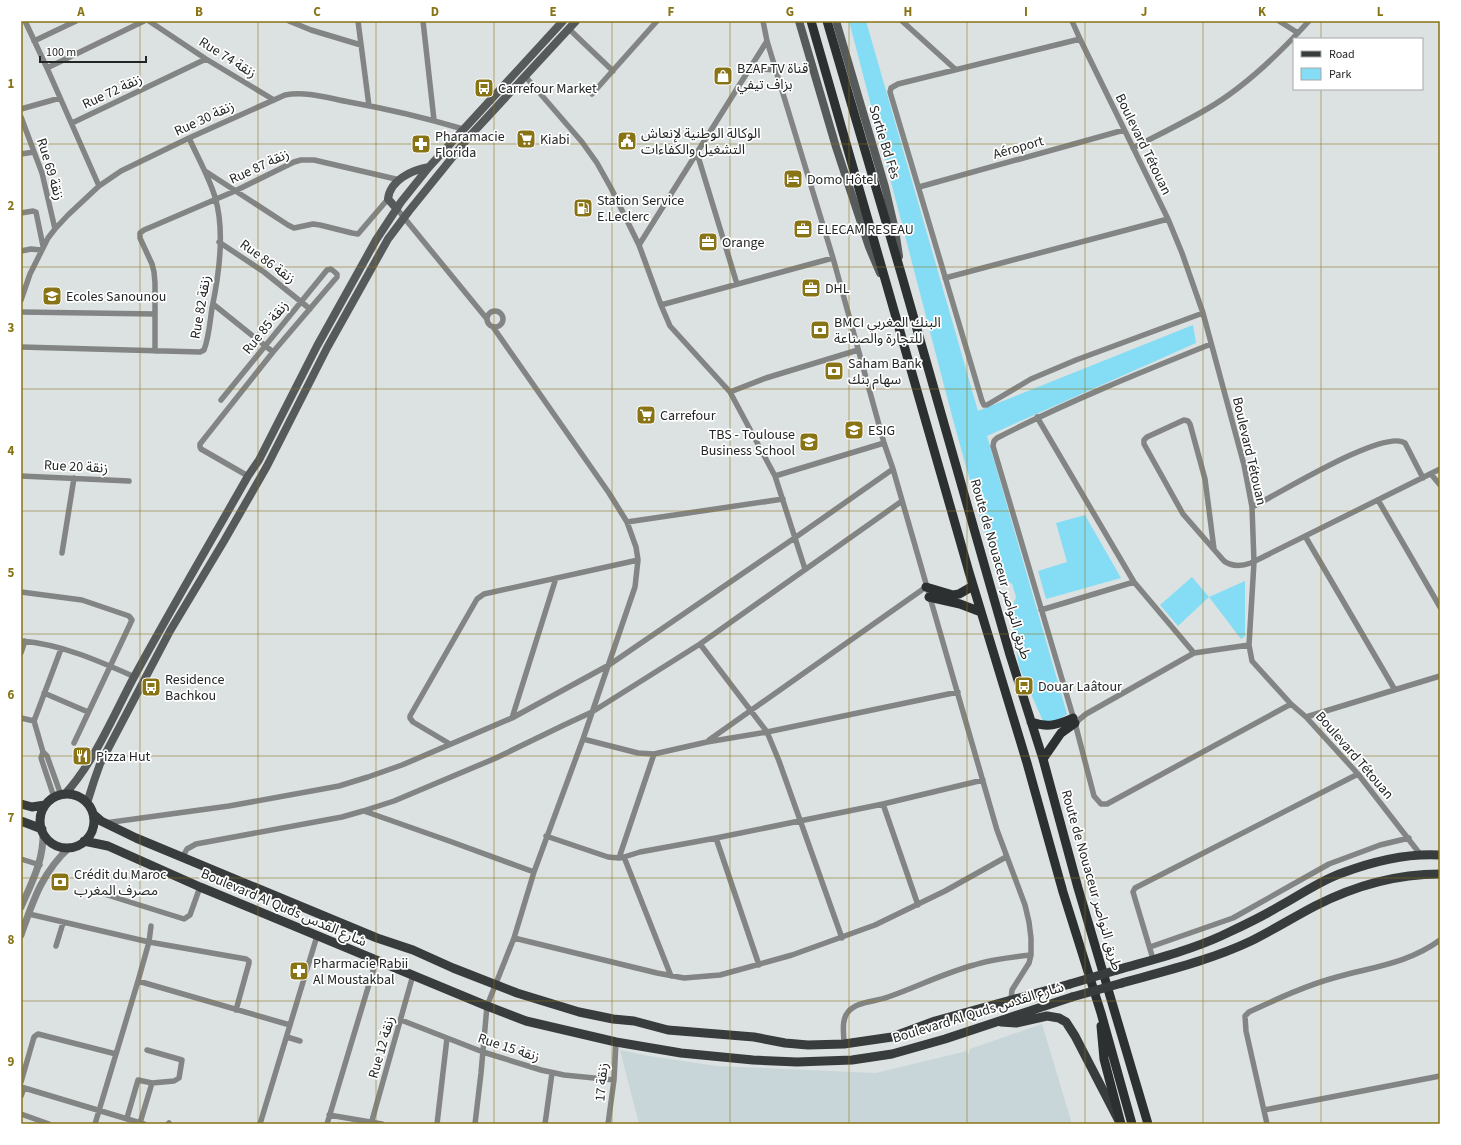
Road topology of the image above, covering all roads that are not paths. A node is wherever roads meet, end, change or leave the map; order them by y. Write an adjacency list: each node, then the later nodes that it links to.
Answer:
1 (25, 21): 23 (street)
2 (76, 21): 23 (street)
3 (144, 21): 27 (street)
4 (149, 21): 26 (street, Rue 74 زنقة)
5 (289, 21): 25 (street)
6 (358, 21): 25 (street)
7 (423, 21): 39 (street)
8 (563, 21): 41 (main road)
9 (576, 21): 20 (main road)
10 (657, 21): 31 (street)
11 (763, 21): 24 (street)
12 (799, 21): 68 (main road)
13 (811, 21): 68 (highway, Route de Nouaceur طريق النواصر)
14 (826, 21): 66 (highway, Route de Nouaceur طريق النواصر)
15 (836, 21): 66 (main road, Sortie Bd Fès)
16 (902, 21): 29 (street)
17 (1072, 21): 22 (street, Boulevard Tétouan)
18 (1279, 21): 21 (street)
19 (1309, 21): 21 (street)
20 (568, 29): 31 (street); 32 (main road)
21 (1298, 33): 44 (street)
22 (1080, 39): 29 (street); 42 (street, Boulevard Tétouan)
23 (34, 41): 27 (street)
24 (768, 41): 28 (street); 30 (street)
25 (360, 45): 36 (street)
26 (206, 59): 35 (street, Rue 74 زنقة); 40 (street, Rue 72 زنقة)
27 (47, 68): 34 (street)
28 (750, 68): 30 (street); 46 (street)
29 (955, 69): 52 (street)
30 (776, 70): 65 (street)
31 (613, 71): 33 (street)
32 (525, 76): 58 (main road); 62 (street)
33 (592, 94)
34 (60, 98): 37 (street); 40 (street)
35 (274, 100): 36 (street, Rue 30 زنقة); 43 (street, Rue 30 زنقة)
36 (369, 106): 39 (street, Rue 30 زنقة)
37 (21, 109)
38 (21, 117): 45 (street, Rue 69 زنقة)
39 (434, 120): 41 (street, Rue 30 زنقة)
40 (72, 123): 51 (street)
41 (463, 128): 48 (main road)
42 (1124, 130): 44 (street, Boulevard Tétouan); 52 (street, Aéroport)
43 (189, 138): 49 (street, Rue 82 زنقة); 51 (street, Rue 30 زنقة)
44 (1134, 148): 59 (street, Boulevard Tétouan)
45 (34, 152): 47 (street); 60 (street, Rue 69 زنقة)
46 (697, 153): 62 (street); 69 (street)
47 (21, 154)
48 (429, 167): 50 (main road); 56 (main road)
49 (205, 171): 53 (street); 54 (street, Rue 82 زنقة)
50 (400, 180): 53 (street, Rue 87 زنقة); 55 (main road)
51 (99, 186): 60 (street, Rue 30 زنقة)
52 (919, 187): 67 (street)
53 (235, 191): 54 (street, Rue 87 زنقة); 55 (street)
54 (215, 198): 61 (street, Rue 82 زنقة); 77 (street, Rue 87 زنقة)
55 (388, 199): 56 (main road)
56 (397, 209): 58 (street); 94 (main road)
57 (21, 213): 63 (street)
58 (404, 218): 78 (street); 153 (main road)
59 (1168, 219): 67 (street); 76 (street, Boulevard Tétouan)
60 (55, 229): 63 (street, Rue 30 زنقة)
61 (219, 242): 71 (street, Rue 86 زنقة); 72 (street, Rue 82 زنقة)
62 (639, 245): 73 (street)
63 (42, 248): 64 (street); 70 (street, Rue 30 زنقة)
64 (21, 251)
65 (833, 258): 69 (street); 83 (street)
66 (901, 273): 142 (highway, Route de Nouaceur طريق النواصر)
67 (944, 278): 76 (street)
68 (886, 281): 114 (highway, Route de Nouaceur طريق النواصر)
69 (737, 284): 73 (street)
70 (21, 300)
71 (301, 302): 74 (street, Rue 86 زنقة); 74 (street, Rue 85 زنقة); 81 (street, Rue 85 زنقة)
72 (213, 304): 81 (street); 84 (street, Rue 82 زنقة)
73 (661, 304): 86 (street)
74 (310, 309): 85 (street)
75 (21, 312): 77 (street)
76 (1203, 313): 80 (street, Boulevard Tétouan)
77 (155, 314): 84 (street)
78 (487, 319): 79 (street); 79 (street)
79 (493, 327): 104 (street)
80 (1211, 344): 88 (street); 103 (street, Boulevard Tétouan)
81 (265, 346): 85 (street); 87 (street, Rue 85 زنقة)
82 (21, 347): 84 (street, Rue 82 زنقة)
83 (858, 350): 86 (street); 89 (street)
84 (155, 351)
85 (273, 352): 94 (street)
86 (730, 392): 95 (street)
87 (221, 400)
88 (1037, 417): 113 (street); 118 (street)
89 (884, 443): 91 (street); 95 (street)
90 (1440, 469): 92 (street)
91 (893, 470): 102 (street); 106 (street)
92 (1431, 474): 97 (street); 99 (street)
93 (21, 476): 96 (street, Rue 20 زنقة)
94 (248, 476): 128 (main road)
95 (775, 476): 100 (street)
96 (74, 478): 98 (street, Rue 20 زنقة); 108 (street)
97 (1423, 478): 101 (street); 103 (street)
98 (129, 481)
99 (1440, 485)
100 (783, 498): 104 (street); 106 (street)
101 (1378, 500): 105 (street); 117 (street)
102 (902, 501): 111 (street); 116 (street)
103 (1252, 507): 110 (street, Boulevard Tétouan)
104 (627, 522): 109 (street)
105 (1306, 536): 110 (street); 130 (street)
106 (796, 537): 111 (street); 126 (street)
107 (1214, 549): 107 (street); 110 (street)
108 (62, 553)
109 (638, 560): 112 (street); 126 (street)
110 (1254, 562): 122 (street, Boulevard Tétouan)
111 (805, 569): 121 (street)
112 (556, 578): 139 (street); 147 (street)
113 (1134, 582): 118 (street); 125 (street)
114 (974, 586): 116 (highway); 119 (highway, Route de Nouaceur طريق النواصر)
115 (21, 592): 127 (street)
116 (925, 592): 119 (highway); 131 (street); 136 (street)
117 (1440, 607)
118 (1041, 610): 140 (street)
119 (981, 612): 203 (highway, Route de Nouaceur طريق النواصر)
120 (23, 641): 123 (street); 124 (street)
121 (700, 644): 135 (street); 136 (street)
122 (1249, 645): 125 (street); 133 (street, Boulevard Tétouan)
123 (62, 649): 127 (street); 132 (street)
124 (21, 653)
125 (1194, 653): 140 (street)
126 (609, 665): 135 (street); 139 (street)
127 (111, 666): 128 (street); 134 (street)
128 (135, 676): 152 (main road)
129 (1440, 676): 130 (street)
130 (1394, 690): 137 (street)
131 (958, 692): 143 (street); 151 (street)
132 (44, 694): 134 (street); 141 (street)
133 (1291, 704): 137 (street, Boulevard Tétouan); 140 (street)
134 (88, 712): 146 (street)
135 (592, 712): 144 (street); 157 (street)
136 (751, 712): 143 (street); 145 (street)
137 (1306, 717): 150 (street, Boulevard Tétouan)
138 (21, 718): 141 (street)
139 (512, 718): 147 (street)
140 (1074, 720): 142 (highway); 149 (highway)
141 (34, 721): 152 (street)
142 (1031, 722): 149 (highway, Route de Nouaceur طريق النواصر)
143 (767, 732): 145 (street); 159 (street)
144 (583, 739): 148 (street); 163 (street)
145 (707, 742): 148 (street)
146 (74, 743)
147 (450, 744): 161 (street)
148 (654, 754): 172 (street)
149 (1042, 759): 240 (highway, Route de Nouaceur طريق النواصر)
150 (1358, 774): 165 (street, Boulevard Tétouan); 191 (street)
151 (983, 780): 155 (street); 171 (street)
152 (60, 795): 153 (main road); 156 (main road)
153 (87, 803): 158 (main road)
154 (21, 804): 156 (main road)
155 (883, 804): 159 (street); 179 (street)
156 (45, 805): 162 (main road)
157 (363, 811): 170 (street); 175 (street)
158 (93, 814): 161 (main road, Boulevard Al Quds شارع القدس); 166 (main road)
159 (799, 820): 164 (street); 187 (street)
160 (21, 821): 162 (main road)
161 (104, 823): 170 (main road, Boulevard Al Quds شارع القدس)
162 (43, 830): 167 (main road); 174 (street)
163 (546, 836): 172 (street); 175 (street)
164 (716, 838): 172 (street); 195 (street)
165 (1409, 838): 168 (street, Boulevard Tétouan); 191 (street)
166 (84, 841): 167 (main road); 177 (main road, Boulevard Al Quds شارع القدس)
167 (70, 847): 181 (street)
168 (1420, 854): 169 (main road, Boulevard Al Quds شارع القدس); 193 (main road, Boulevard Al Quds شارع القدس)
169 (1440, 855)
170 (183, 856): 199 (main road, Boulevard Al Quds شارع القدس)
171 (1006, 857): 179 (street); 192 (street)
172 (621, 858): 197 (street)
173 (21, 859): 174 (street)
174 (40, 864): 180 (street)
175 (534, 872): 186 (street)
176 (1440, 874): 205 (main road, Boulevard Al Quds شارع القدس, bridge)
177 (200, 887): 178 (street); 185 (main road, Boulevard Al Quds شارع القدس)
178 (101, 893)
179 (918, 905): 187 (street)
180 (21, 907)
181 (29, 914): 182 (street); 184 (street)
182 (63, 923): 189 (street); 190 (street)
183 (152, 926): 189 (street)
184 (21, 935)
185 (317, 936): 194 (main road, Boulevard Al Quds شارع القدس); 206 (street)
186 (514, 938): 197 (street); 199 (street)
187 (842, 938): 195 (street)
188 (1440, 940): 223 (street)
189 (149, 942): 198 (street); 202 (street)
190 (56, 946)
191 (1150, 947): 193 (street)
192 (1031, 955): 200 (street); 211 (street)
193 (1153, 959): 200 (main road, Boulevard Al Quds شارع القدس, bridge)
194 (376, 961): 196 (main road, Boulevard Al Quds شارع القدس); 225 (street)
195 (759, 965): 197 (street)
196 (413, 976): 201 (main road, Boulevard Al Quds شارع القدس); 204 (street, Rue 12 زنقة)
197 (671, 976)
198 (138, 981): 202 (street); 214 (street)
199 (496, 985): 201 (street); 211 (main road, Boulevard Al Quds شارع القدس)
200 (1011, 999): 211 (main road, Boulevard Al Quds شارع القدس)
201 (487, 1006): 210 (main road, Boulevard Al Quds شارع القدس); 213 (street)
202 (236, 1010): 206 (street)
203 (1101, 1013): 238 (highway); 239 (highway, Route de Nouaceur طريق النواصر)
204 (401, 1020): 208 (street, Rue 15 زنقة); 228 (street, Rue 12 زنقة)
205 (998, 1022): 210 (main road, Boulevard Al Quds شارع القدس); 238 (main road)
206 (290, 1025): 207 (street)
207 (286, 1037): 209 (street); 231 (street)
208 (447, 1038): 213 (street, Rue 15 زنقة); 234 (street)
209 (300, 1041)
210 (616, 1042): 218 (street, زنقة 17)
211 (844, 1044)
212 (147, 1050): 219 (street)
213 (482, 1052): 216 (street, Rue 15 زنقة); 235 (street)
214 (116, 1054): 220 (street); 222 (street)
215 (1440, 1072): 217 (street)
216 (552, 1073): 218 (street, Rue 15 زنقة); 236 (street)
217 (1438, 1076): 223 (street)
218 (614, 1080): 237 (street, زنقة 17)
219 (152, 1083): 226 (street); 227 (street)
220 (22, 1085): 221 (street); 222 (street)
221 (21, 1096)
222 (100, 1110): 226 (street); 230 (street)
223 (1264, 1110): 241 (street)
224 (21, 1114): 229 (street)
225 (329, 1115): 228 (street); 232 (street)
226 (127, 1118): 227 (street)
227 (142, 1123)
228 (371, 1123): 233 (street)
229 (49, 1124)
230 (95, 1124)
231 (260, 1124)
232 (327, 1124)
233 (382, 1124)
234 (437, 1124)
235 (475, 1124)
236 (545, 1124)
237 (608, 1124)
238 (1121, 1124)
239 (1132, 1124)
240 (1148, 1124)
241 (1267, 1124)

